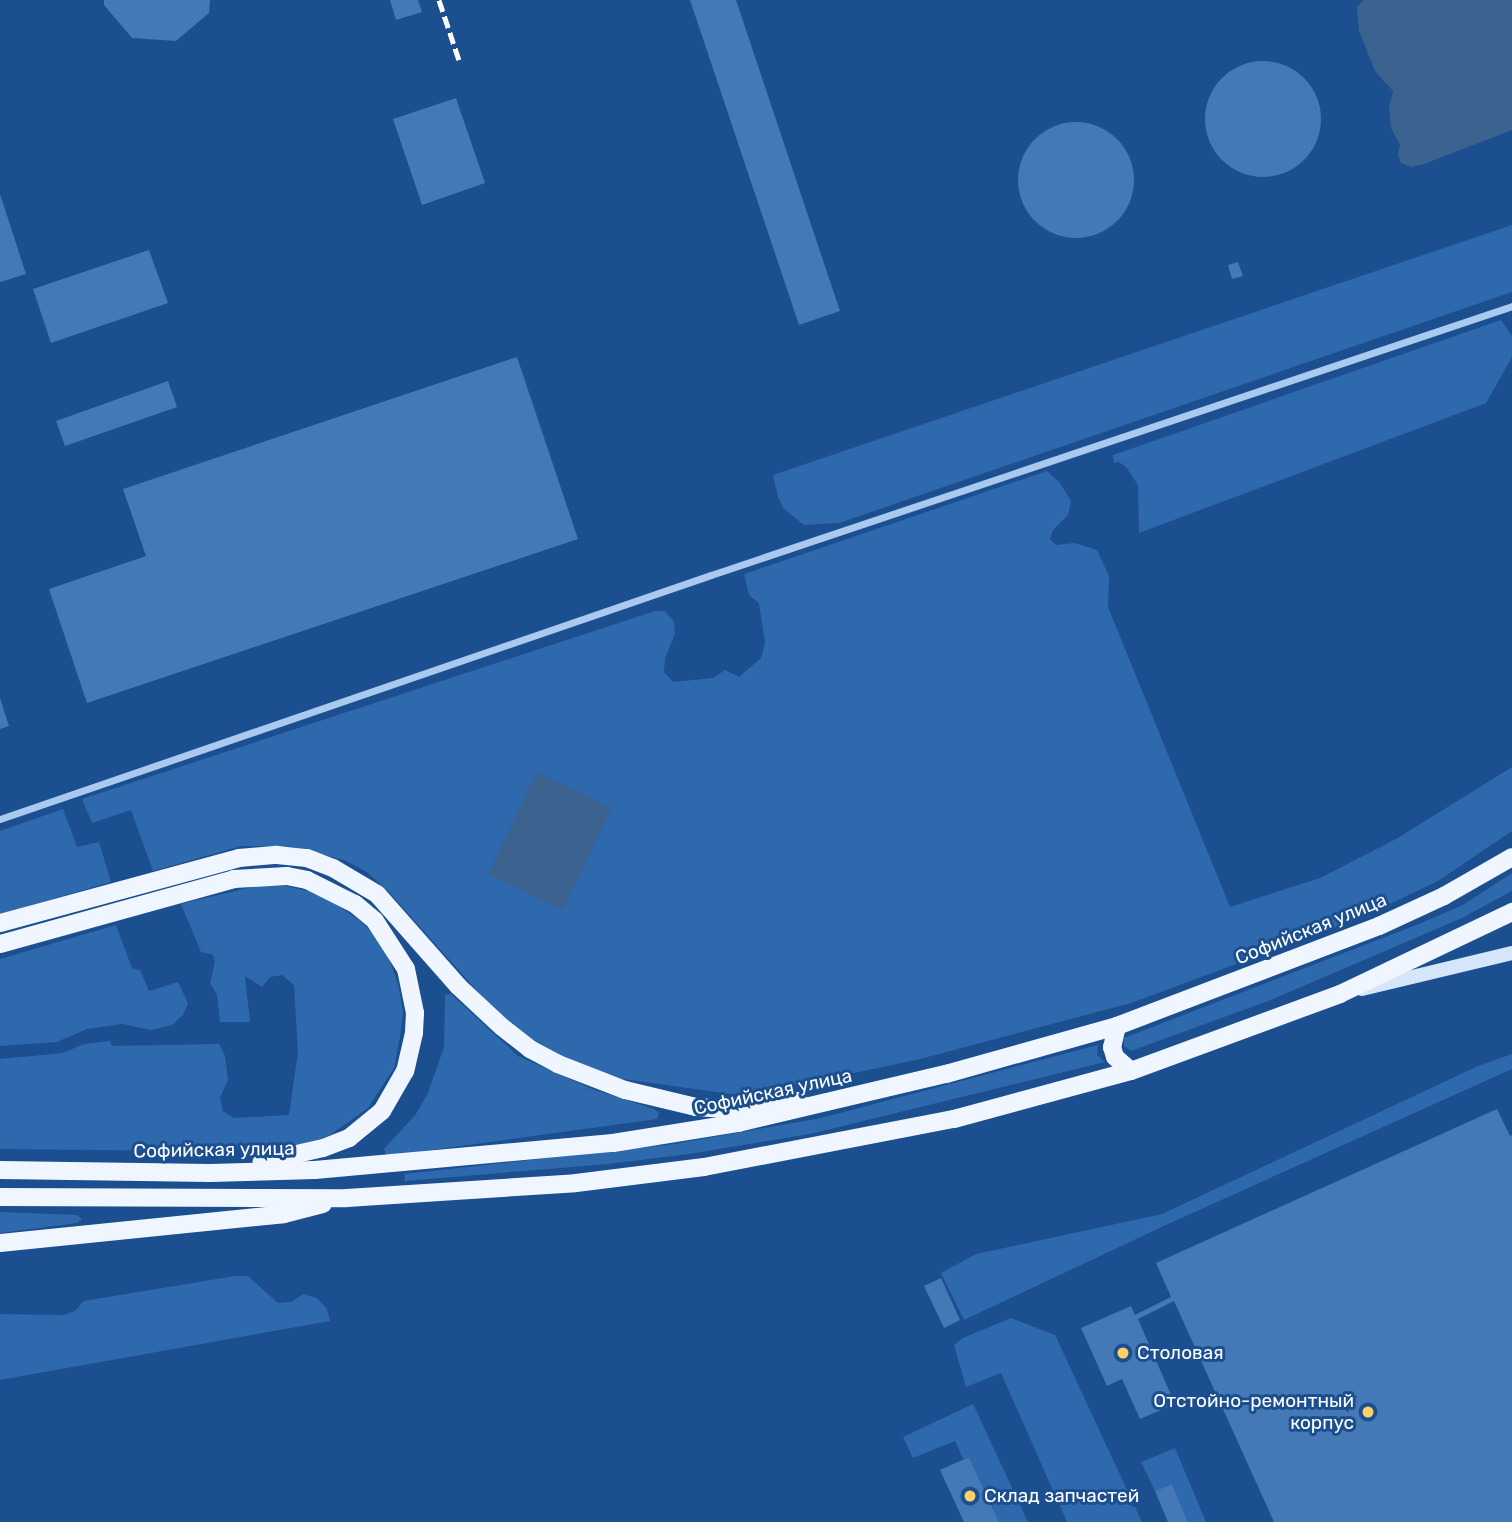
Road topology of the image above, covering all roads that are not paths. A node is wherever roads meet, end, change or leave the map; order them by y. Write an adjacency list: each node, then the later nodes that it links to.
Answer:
1 (1512, 306): 2 (street)
2 (0, 819)
3 (1512, 857): 9 (main road, Софийская улица)
4 (1512, 912): 8 (main road)
5 (0, 923): 11 (main road)
6 (0, 944): 13 (main road)
7 (1512, 953): 8 (street)
8 (1340, 994): 10 (main road)
9 (1117, 1026): 10 (main road); 11 (main road, Софийская улица)
10 (1131, 1071): 15 (main road)
11 (842, 1101): 13 (main road, Софийская улица)
12 (0, 1170): 13 (main road, Софийская улица)
13 (210, 1173)
14 (0, 1197): 15 (main road)
15 (347, 1198): 16 (main road)
16 (0, 1243)

